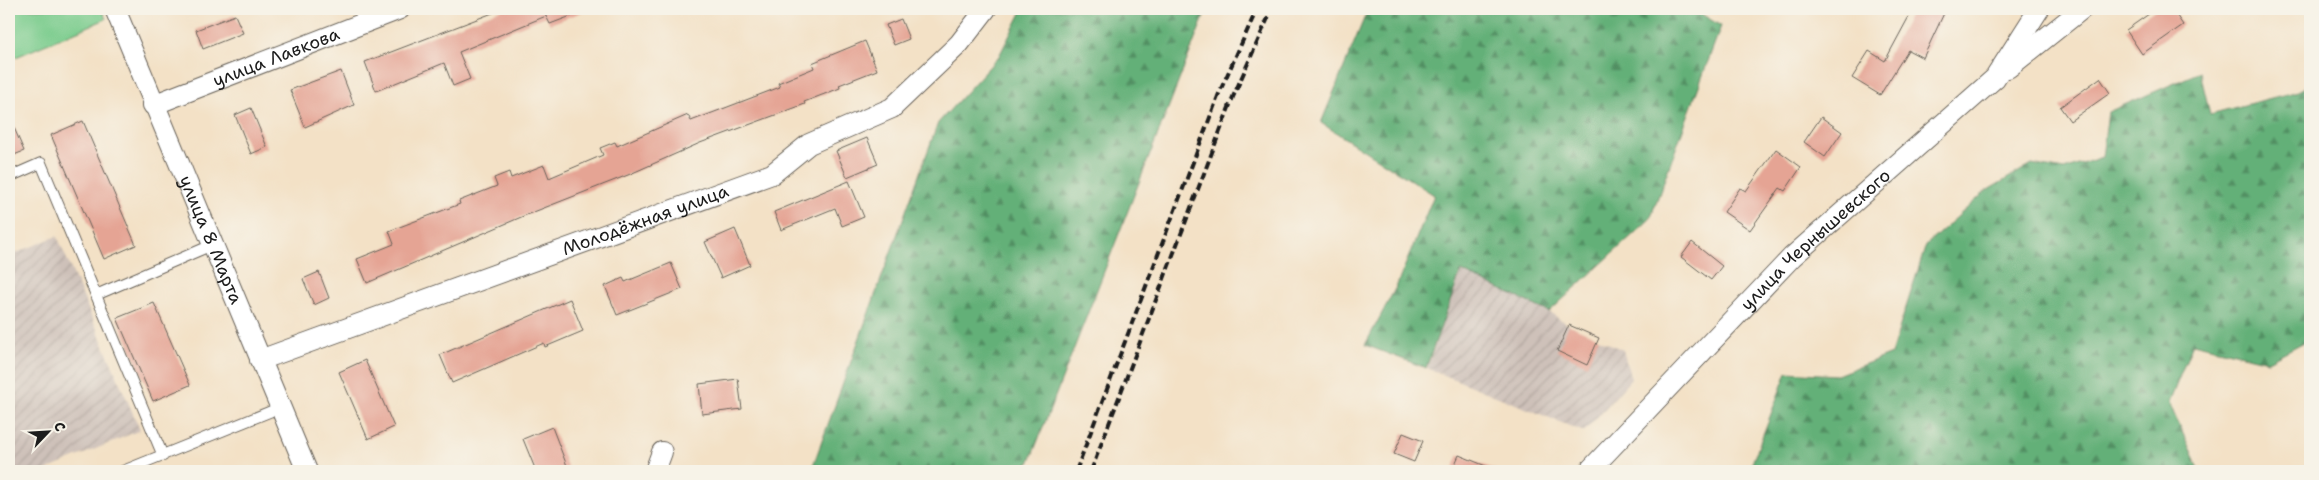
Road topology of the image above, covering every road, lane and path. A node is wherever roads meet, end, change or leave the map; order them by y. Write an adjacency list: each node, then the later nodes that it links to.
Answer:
1 (115, 9): 7 (street, улица 8 Марта)
2 (400, 9): 7 (street, улица Лавкова)
3 (986, 9): 11 (street, Молодёжная улица)
4 (2039, 9): 6 (street, улица Чернышевского)
5 (2082, 9): 6 (street)
6 (1995, 78): 18 (street, улица Чернышевского)
7 (153, 105): 9 (street, улица 8 Марта)
8 (9, 177): 10 (lane)
9 (212, 245): 10 (lane); 11 (street, улица 8 Марта)
10 (96, 295): 14 (lane)
11 (260, 360): 12 (street, улица 8 Марта)
12 (280, 408): 14 (lane); 16 (street, улица 8 Марта)
13 (662, 452): 17 (street)
14 (163, 456): 15 (lane)
15 (123, 471)
16 (307, 471)
17 (655, 471)
18 (1589, 471)

